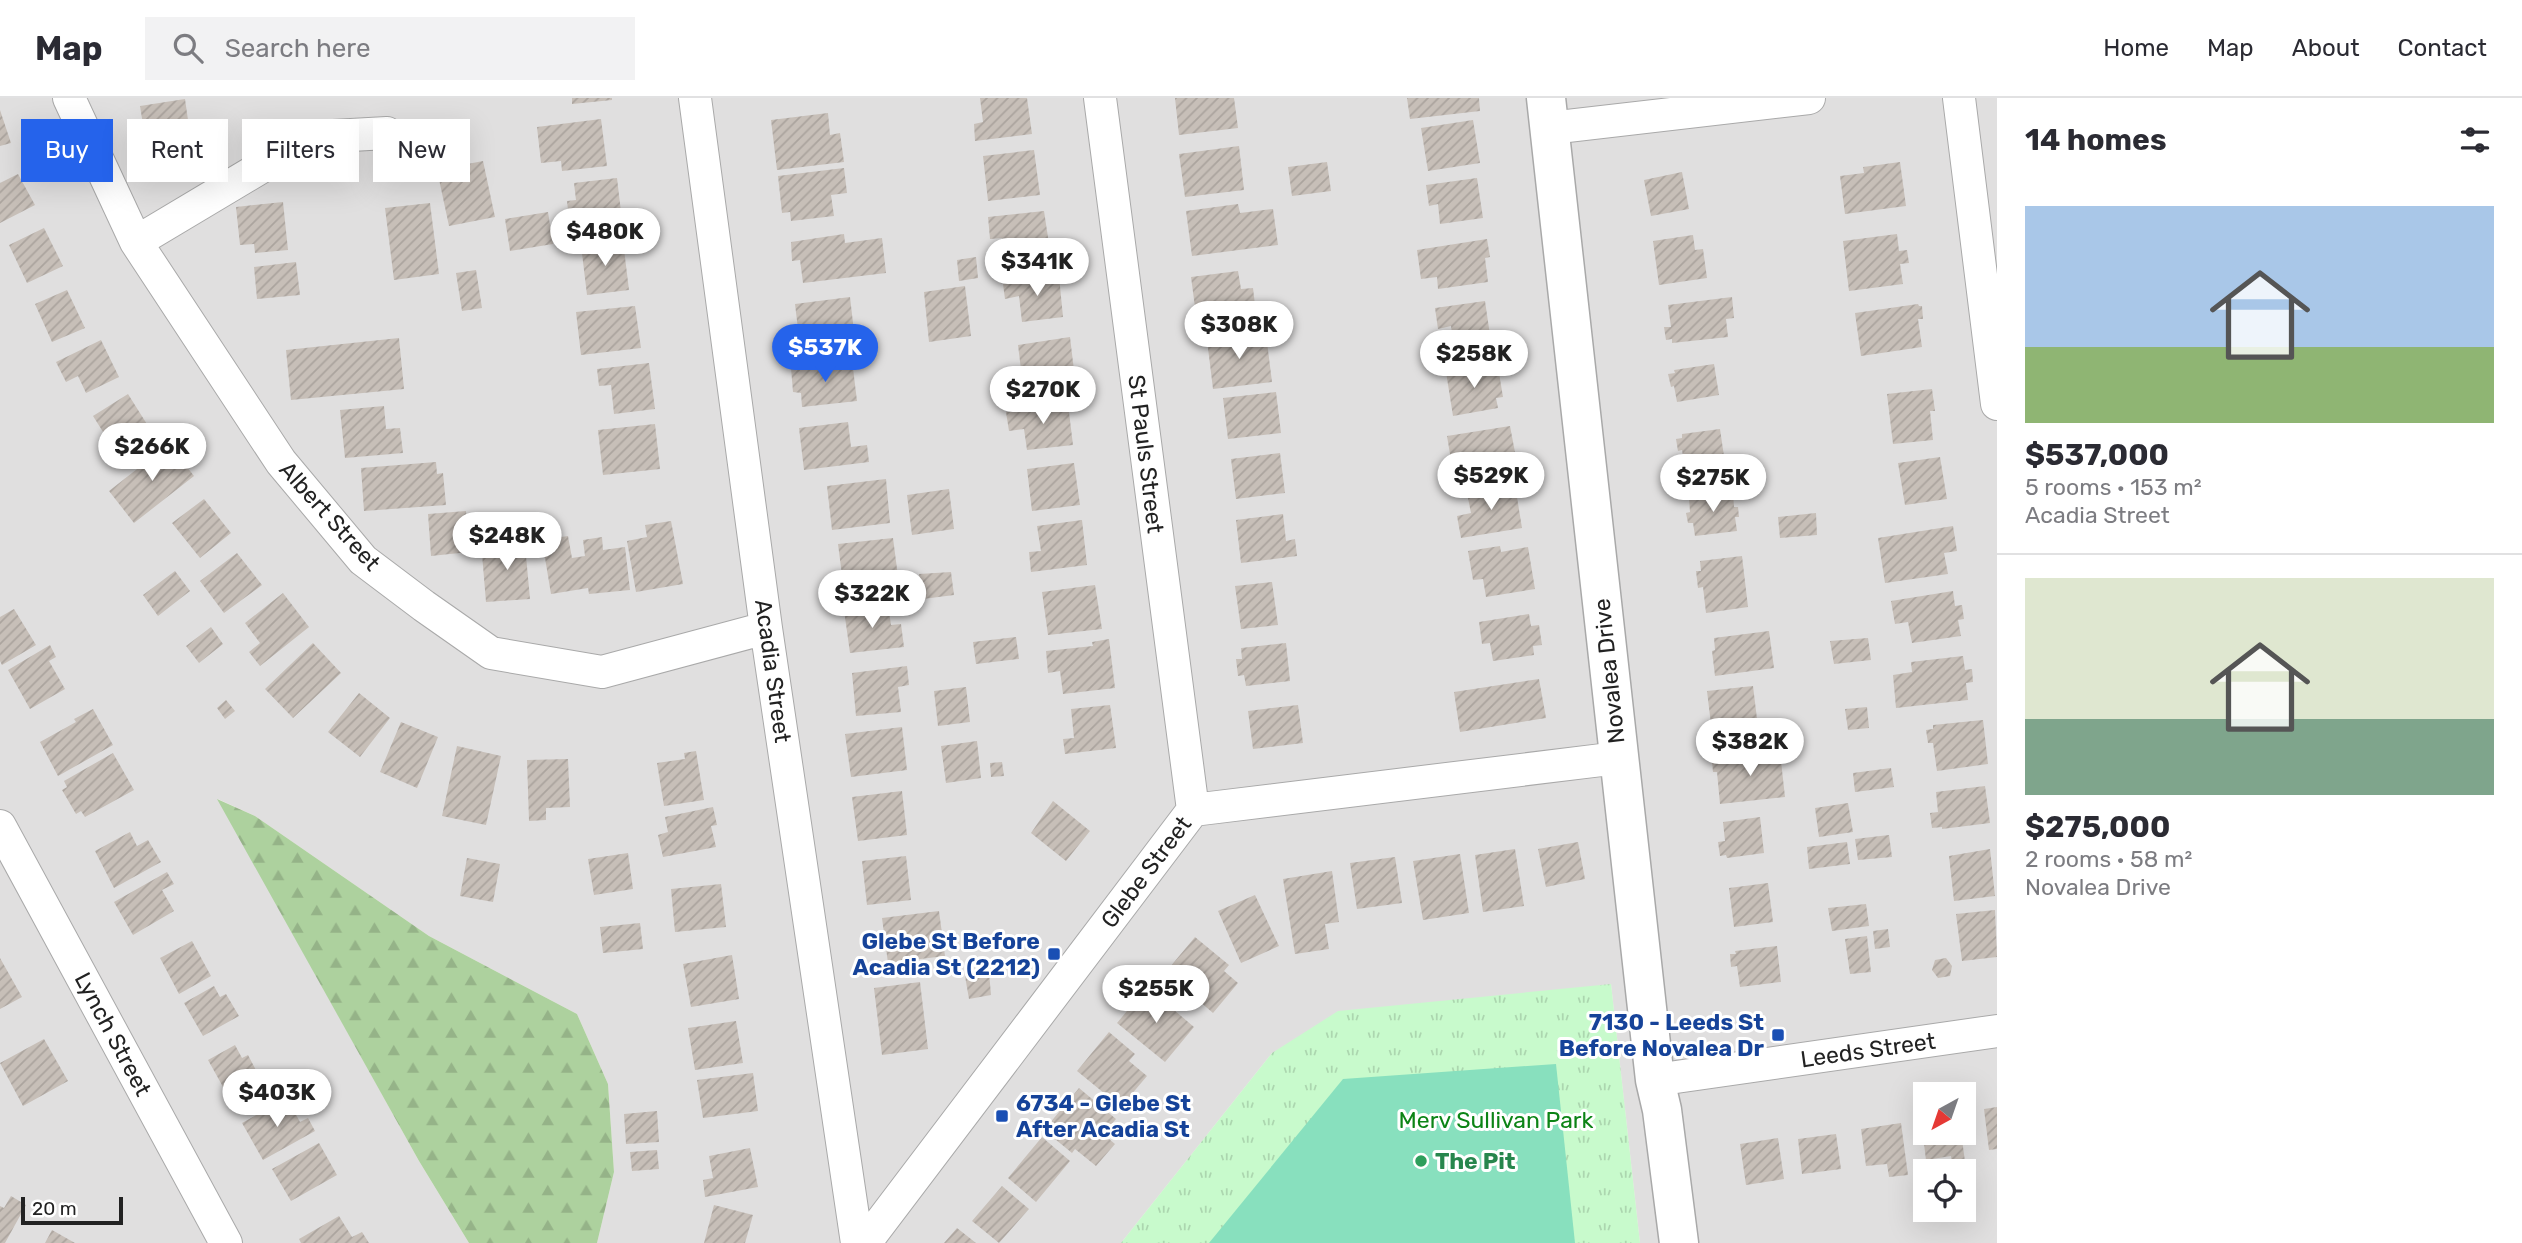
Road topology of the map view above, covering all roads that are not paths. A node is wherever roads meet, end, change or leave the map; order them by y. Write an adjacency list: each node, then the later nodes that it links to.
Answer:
1 (69, 98): 8 (street, Albert Street)
2 (695, 98): 10 (street, Acadia Street)
3 (1100, 98): 12 (street, St Pauls Street)
4 (1810, 98): 6 (street)
5 (1959, 98): 9 (street)
6 (1548, 113): 11 (street, Novalea Drive)
7 (373, 134): 8 (street)
8 (136, 242): 10 (street, Albert Street)
9 (1997, 404)
10 (766, 628): 17 (street, Acadia Street)
11 (1618, 758): 12 (street, Glebe Street); 15 (street, Novalea Drive)
12 (1194, 810): 18 (street, Glebe Street)
13 (0, 826): 16 (street, Lynch Street)
14 (1997, 1031): 15 (street, Leeds Street)
15 (1656, 1080): 19 (street, Novalea Drive)
16 (226, 1243)
17 (857, 1243)
18 (866, 1243)
19 (1679, 1243)

